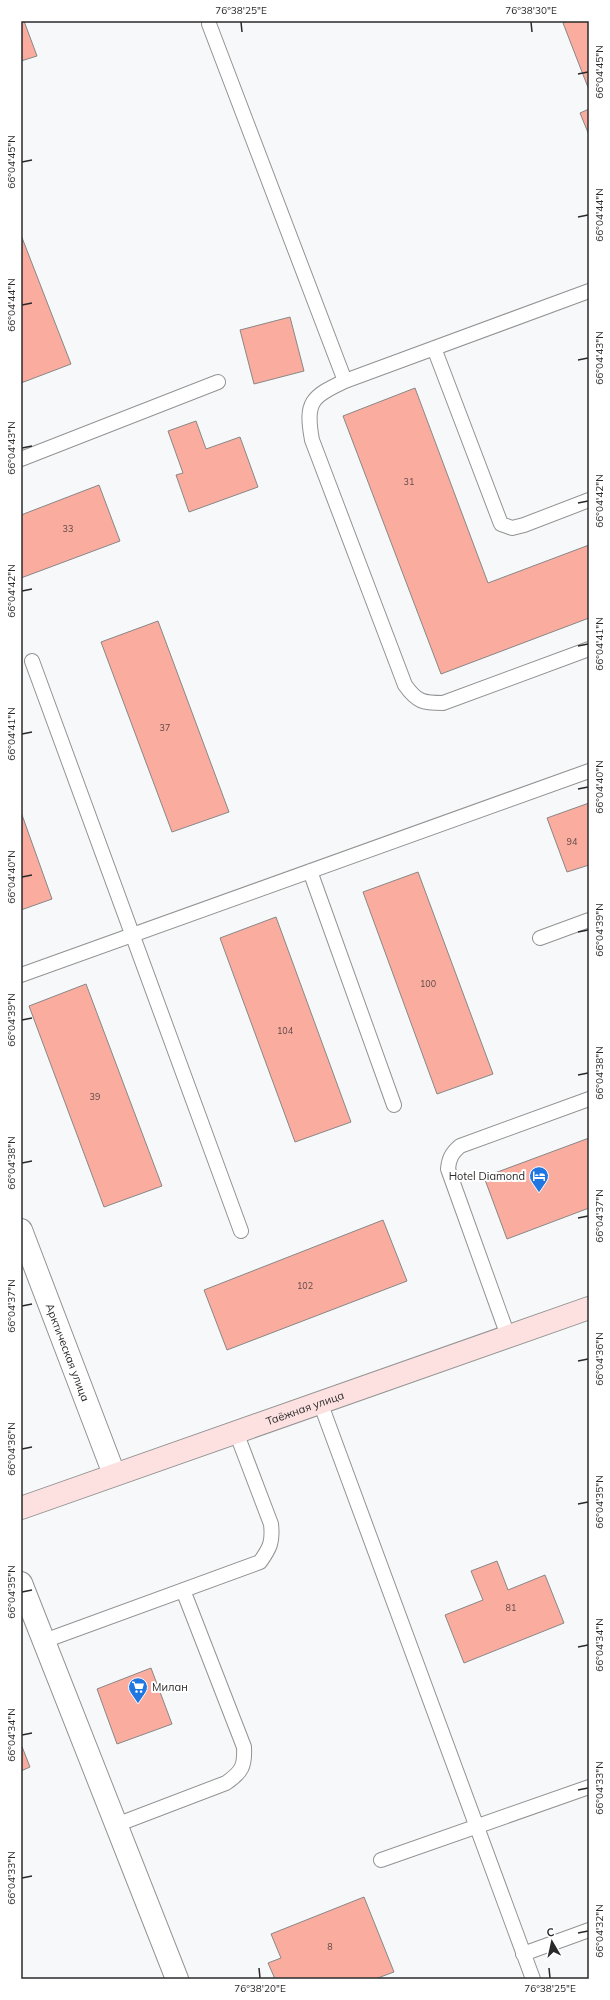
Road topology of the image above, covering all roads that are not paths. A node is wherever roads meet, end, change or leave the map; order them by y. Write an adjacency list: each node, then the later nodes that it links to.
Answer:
1 (211, 22): 4 (lane)
2 (589, 291): 3 (lane)
3 (434, 348): 4 (lane); 7 (lane)
4 (345, 381): 8 (lane)
5 (218, 382): 6 (lane)
6 (21, 459)
7 (589, 500)
8 (589, 649)
9 (32, 661): 13 (lane)
10 (589, 771): 11 (lane)
11 (310, 871): 13 (lane); 17 (lane)
12 (589, 920): 14 (lane)
13 (132, 935): 15 (lane); 19 (lane)
14 (540, 938)
15 (21, 975)
16 (589, 1099): 21 (lane)
17 (394, 1105)
18 (21, 1230): 24 (street, Арктическая улица)
19 (241, 1231)
20 (589, 1308): 21 (street, Таёжная улица)
21 (508, 1336): 22 (street, Таёжная улица)
22 (320, 1402): 23 (street, Таёжная улица); 31 (lane)
23 (236, 1432): 24 (street, Таёжная улица); 27 (lane)
24 (114, 1474): 25 (street, Таёжная улица)
25 (21, 1508)
26 (21, 1583): 28 (street)
27 (183, 1590): 28 (lane); 30 (lane)
28 (44, 1641): 30 (street)
29 (589, 1787): 31 (lane)
30 (116, 1825): 35 (street)
31 (476, 1826): 32 (lane); 34 (lane)
32 (381, 1860)
33 (589, 1930): 34 (lane)
34 (524, 1954): 36 (lane)
35 (177, 1979)
36 (533, 1979)

